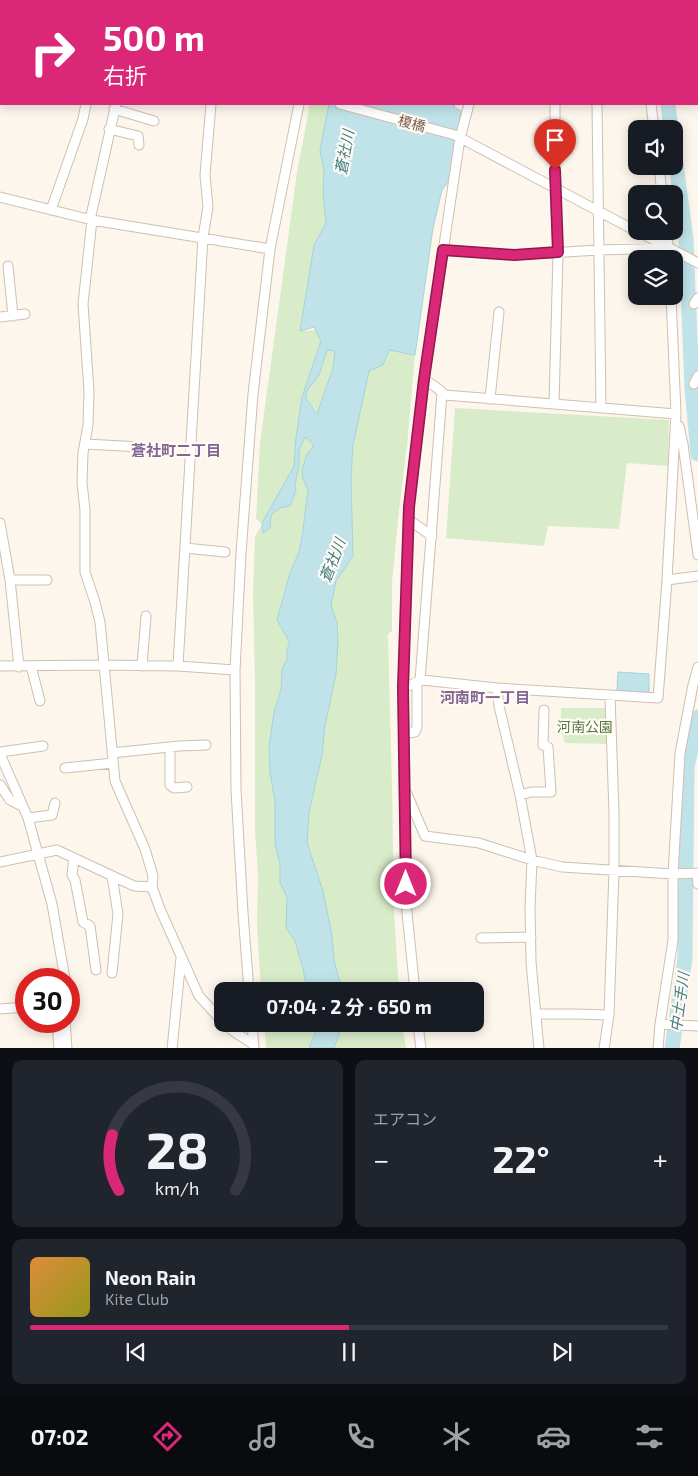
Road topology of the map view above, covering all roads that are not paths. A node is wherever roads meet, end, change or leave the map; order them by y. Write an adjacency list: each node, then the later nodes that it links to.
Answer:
1 (86, 105): 17 (street)
2 (210, 105): 21 (street)
3 (299, 105): 23 (street)
4 (344, 105): 13 (street, 榎橋)
5 (469, 105): 13 (street)
6 (555, 105): 15 (street)
7 (597, 105): 18 (street)
8 (651, 105): 10 (street)
9 (115, 106): 11 (street); 12 (street)
10 (653, 120)
11 (154, 121)
12 (110, 128): 14 (street); 19 (street)
13 (457, 137): 15 (street, 榎橋); 24 (street)
14 (139, 145)
15 (555, 187): 18 (street, 榎橋); 28 (street)
16 (0, 198): 17 (street)
17 (51, 210): 19 (street)
18 (599, 211): 20 (street, 榎橋); 25 (street)
19 (91, 220): 21 (street); 43 (street)
20 (628, 226)
21 (203, 238): 23 (street); 49 (street)
22 (651, 240): 26 (street, 榎橋)
23 (270, 249): 64 (street)
24 (443, 250): 28 (street); 37 (street)
25 (599, 250): 27 (street); 28 (street); 41 (street)
26 (667, 250)
27 (628, 251)
28 (558, 252): 40 (street)
29 (683, 258): 30 (street, 榎橋)
30 (698, 264)
31 (8, 266): 35 (street)
32 (671, 305): 42 (street)
33 (499, 312): 39 (street)
34 (25, 314): 35 (street)
35 (13, 316): 36 (street)
36 (0, 317)
37 (424, 379): 38 (street); 46 (street)
38 (442, 394): 39 (street); 48 (street)
39 (490, 399): 40 (street)
40 (554, 404): 41 (street)
41 (601, 408): 42 (street)
42 (676, 414): 45 (street); 55 (street)
43 (85, 444): 44 (street); 57 (street)
44 (142, 447)
45 (695, 512): 51 (street)
46 (409, 520): 48 (street); 66 (street)
47 (0, 523): 53 (street)
48 (432, 536): 65 (street)
49 (185, 548): 50 (street); 62 (street)
50 (225, 552)
51 (698, 555)
52 (698, 576): 55 (street)
53 (10, 580): 54 (street); 59 (street)
54 (47, 580)
55 (666, 580): 68 (street)
56 (146, 616): 61 (street)
57 (104, 665): 60 (street); 61 (street); 76 (street)
58 (0, 666): 59 (street)
59 (19, 666): 60 (street)
60 (31, 666): 69 (street)
61 (142, 666): 62 (street)
62 (178, 666): 64 (street)
63 (698, 667): 91 (street)
64 (235, 670): 101 (street)
65 (419, 681): 66 (street); 67 (street); 71 (street)
66 (403, 688): 71 (street)
67 (497, 688): 68 (street); 81 (street)
68 (610, 696): 89 (street)
69 (40, 701)
70 (544, 710): 81 (street)
71 (404, 734): 80 (street)
72 (206, 745): 74 (street)
73 (42, 746): 75 (street)
74 (170, 747): 76 (street); 79 (street)
75 (0, 753): 83 (street)
76 (113, 758): 77 (street); 94 (street)
77 (66, 768)
78 (0, 785): 83 (street)
79 (187, 787)
80 (405, 789): 87 (street); 102 (street)
81 (520, 795): 87 (street)
82 (55, 803): 84 (street)
83 (22, 806): 84 (street)
84 (28, 818): 85 (street)
85 (38, 854): 86 (street); 88 (street); 98 (street)
86 (74, 858): 92 (street); 99 (street)
87 (532, 860): 89 (street); 95 (street)
88 (0, 862)
89 (614, 871): 91 (street); 107 (street)
90 (698, 873): 91 (street); 93 (street)
91 (673, 874): 108 (street)
92 (112, 876): 94 (street); 100 (street)
93 (698, 884)
94 (152, 887): 97 (street)
95 (530, 937): 96 (street); 106 (street)
96 (481, 938)
97 (181, 956): 105 (street); 118 (street)
98 (63, 968)
99 (96, 970)
100 (112, 973)
101 (248, 982)
102 (414, 982)
103 (15, 1008): 104 (street)
104 (0, 1009)
105 (214, 1012)
106 (536, 1014): 107 (street); 120 (street)
107 (609, 1015): 121 (street)
108 (660, 1024): 109 (street); 122 (street)
109 (696, 1026)
110 (234, 1032): 115 (street)
111 (252, 1032): 115 (street)
112 (419, 1032): 119 (street)
113 (58, 1033): 116 (street)
114 (65, 1033): 117 (street)
115 (253, 1046)
116 (59, 1048)
117 (67, 1048)
118 (172, 1048)
119 (421, 1048)
120 (539, 1048)
121 (604, 1048)
122 (658, 1048)

